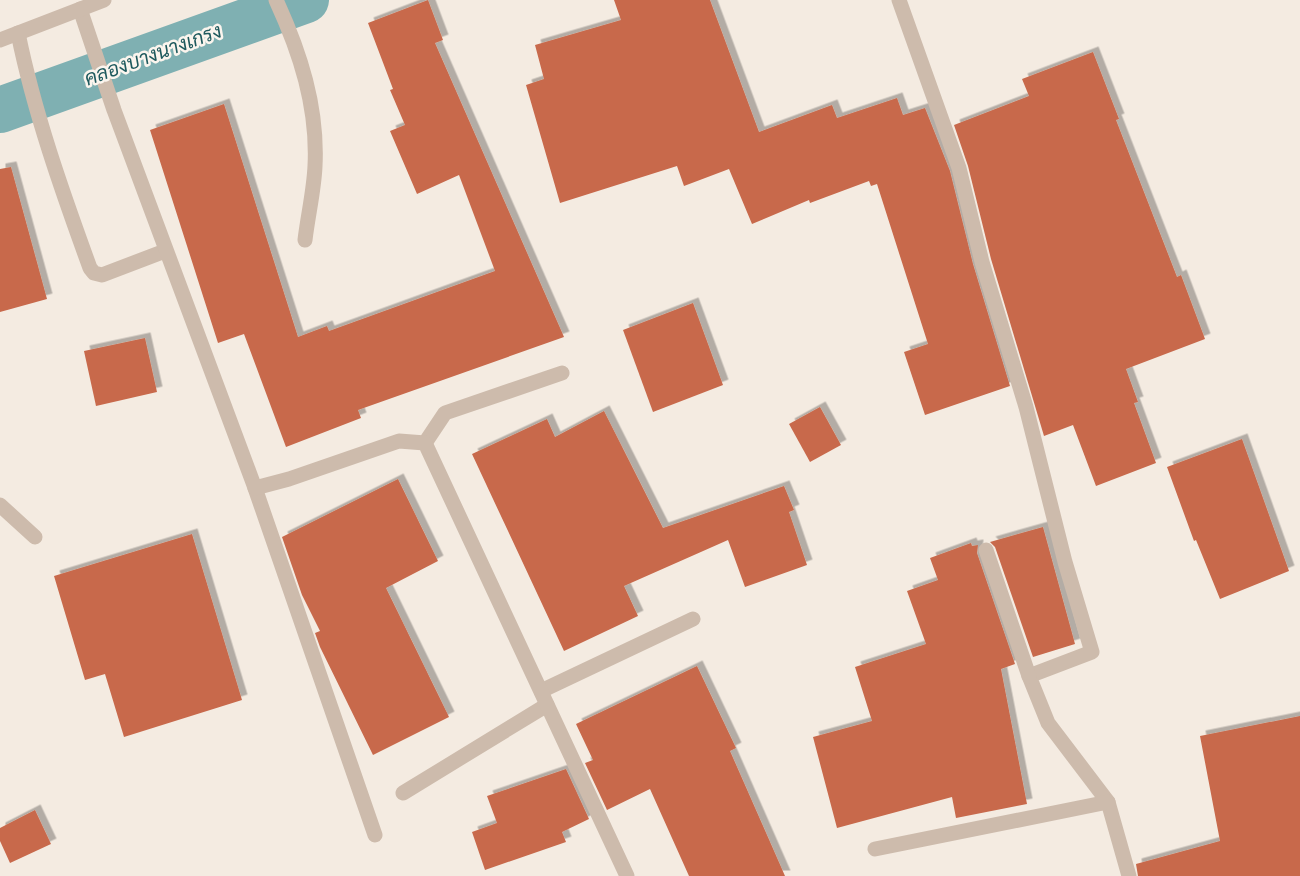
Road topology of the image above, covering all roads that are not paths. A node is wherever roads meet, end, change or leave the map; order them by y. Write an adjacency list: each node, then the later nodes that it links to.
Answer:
1 (104, 0): 4 (street)
2 (276, 0): 7 (street)
3 (899, 0): 16 (street)
4 (78, 5): 5 (street); 8 (street)
5 (18, 33): 6 (street); 8 (street)
6 (0, 40)
7 (305, 240)
8 (165, 251): 11 (street)
9 (562, 373): 10 (street)
10 (425, 443): 11 (street); 17 (street)
11 (255, 488): 21 (street)
12 (0, 505): 13 (street)
13 (35, 537)
14 (986, 550): 16 (street)
15 (693, 619): 17 (street)
16 (1029, 676): 20 (street)
17 (541, 691): 18 (street)
18 (547, 705): 19 (street); 23 (street)
19 (403, 793)
20 (1108, 802): 22 (street); 24 (street)
21 (375, 835)
22 (875, 849)
23 (627, 876)
24 (1129, 876)

